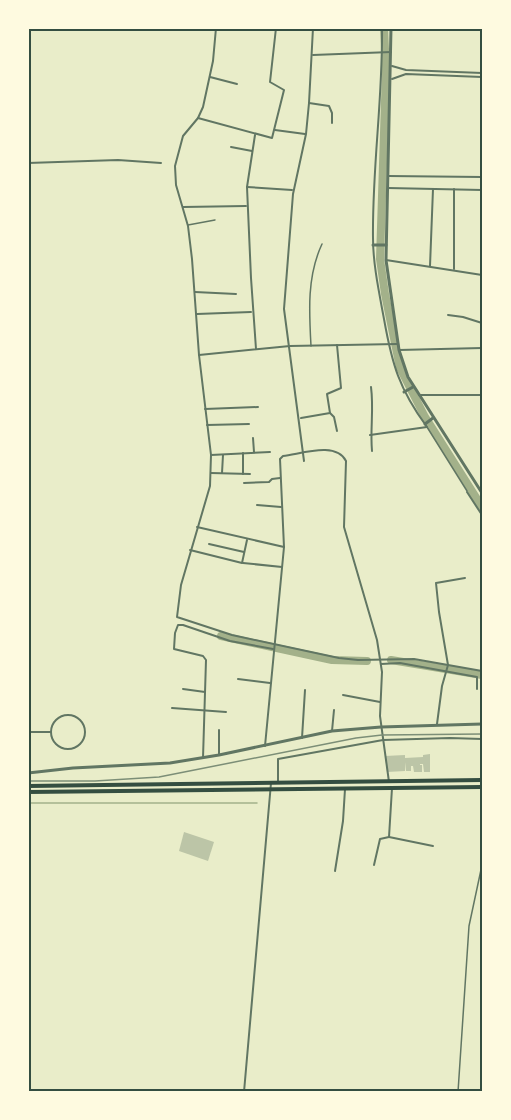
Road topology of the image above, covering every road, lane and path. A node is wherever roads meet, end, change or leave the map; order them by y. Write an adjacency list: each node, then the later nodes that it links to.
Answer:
1 (216, 28): 12 (street)
2 (276, 28): 18 (street)
3 (314, 28): 8 (street)
4 (382, 28): 6 (street)
5 (392, 28): 7 (street)
6 (383, 52): 7 (street); 8 (street); 38 (street)
7 (391, 52): 9 (street)
8 (313, 55): 15 (street)
9 (392, 66): 10 (street); 13 (street)
10 (406, 72): 11 (street); 13 (street)
11 (483, 75)
12 (210, 76): 14 (street); 16 (street)
13 (392, 79): 25 (street)
14 (237, 84)
15 (309, 102): 17 (street); 19 (street)
16 (198, 118): 20 (street); 34 (street)
17 (332, 123)
18 (275, 130): 19 (street); 20 (street)
19 (306, 134): 31 (street)
20 (255, 135): 22 (street)
21 (231, 147): 22 (street)
22 (252, 151): 27 (street)
23 (28, 163): 24 (street)
24 (161, 163)
25 (388, 176): 26 (street); 28 (street)
26 (483, 177)
27 (247, 187): 31 (street); 33 (street)
28 (388, 188): 29 (street); 39 (street)
29 (433, 189): 30 (street); 41 (street)
30 (454, 189): 32 (street); 42 (street)
31 (294, 190): 56 (street)
32 (483, 190)
33 (248, 206): 34 (street); 48 (street)
34 (183, 207): 36 (street)
35 (215, 220): 36 (lane)
36 (188, 225): 44 (street)
37 (322, 244): 53 (lane)
38 (374, 245): 39 (street); 47 (street)
39 (385, 245): 40 (street)
40 (386, 260): 41 (street); 46 (street)
41 (430, 266): 42 (street)
42 (454, 269): 43 (street)
43 (483, 275)
44 (195, 292): 45 (street); 49 (street)
45 (236, 294)
46 (389, 298): 47 (street); 52 (street)
47 (380, 299): 55 (street)
48 (253, 312): 49 (street); 58 (street)
49 (197, 314): 60 (street)
50 (448, 315): 51 (street)
51 (483, 323)
52 (397, 344): 55 (street); 59 (street)
53 (311, 345): 54 (street); 56 (street)
54 (337, 345): 55 (street); 68 (street)
55 (390, 345): 63 (street)
56 (290, 346): 58 (street); 69 (street)
57 (483, 348): 59 (street)
58 (256, 349): 60 (street)
59 (399, 350): 62 (street)
60 (200, 355): 67 (street)
61 (371, 387): 75 (street)
62 (412, 387): 63 (street); 64 (street)
63 (405, 391): 73 (street)
64 (419, 395): 65 (street); 70 (street)
65 (483, 395)
66 (258, 407): 67 (street)
67 (206, 409): 72 (street)
68 (330, 413): 69 (street); 74 (street)
69 (299, 418): 81 (street)
70 (432, 419): 73 (street); 92 (street)
71 (249, 424): 72 (street)
72 (207, 425): 83 (street)
73 (426, 425): 75 (street); 91 (lane)
74 (337, 430)
75 (370, 435): 77 (street)
76 (253, 438): 78 (street)
77 (372, 451)
78 (254, 452): 79 (street); 80 (street)
79 (270, 452)
80 (243, 453): 82 (street); 87 (street)
81 (303, 453): 84 (street); 89 (street); 107 (street)
82 (223, 454): 83 (street); 86 (street)
83 (211, 455): 85 (street)
84 (304, 461)
85 (211, 473): 86 (street); 96 (street)
86 (222, 474): 87 (street)
87 (243, 474): 88 (street)
88 (250, 474)
89 (280, 478): 90 (street); 94 (street)
90 (244, 483)
91 (467, 492): 95 (street)
92 (483, 493)
93 (257, 505): 94 (street)
94 (281, 507): 99 (street)
95 (483, 515)
96 (197, 527): 97 (street); 100 (street)
97 (247, 540): 99 (street); 101 (street)
98 (209, 544): 101 (street)
99 (284, 547): 103 (street)
100 (190, 550): 102 (street); 105 (street)
101 (244, 552): 102 (street)
102 (242, 563): 103 (street)
103 (282, 567): 106 (street)
104 (465, 578): 108 (street)
105 (231, 638): 106 (street); 106 (street); 115 (street)
106 (274, 647): 107 (street); 111 (street)
107 (381, 661): 108 (street); 108 (street); 117 (street)
108 (447, 668): 109 (street); 113 (street); 122 (street)
109 (483, 671)
110 (238, 679): 111 (street)
111 (270, 683): 132 (street)
112 (183, 689): 115 (street)
113 (477, 689)
114 (305, 690): 129 (street)
115 (205, 692): 119 (street)
116 (343, 695): 117 (street)
117 (380, 702): 124 (street)
118 (172, 708): 119 (street)
119 (204, 710): 121 (street); 134 (street)
120 (334, 710): 126 (street)
121 (226, 712)
122 (437, 724): 123 (street); 124 (street)
123 (483, 724)
124 (381, 727): 126 (street); 131 (street)
125 (219, 730): 133 (street)
126 (332, 731): 129 (street)
127 (28, 732): 128 (street)
128 (51, 732): 128 (street)
129 (302, 738): 132 (street)
130 (483, 739): 131 (street)
131 (383, 740): 137 (street); 139 (street)
132 (265, 746): 133 (street)
133 (219, 755): 134 (street)
134 (202, 758): 135 (street)
135 (28, 773)
136 (483, 780): 137 (highway)
137 (389, 782): 139 (highway)
138 (271, 783): 139 (highway); 140 (highway); 144 (street)
139 (278, 783)
140 (28, 786)
141 (483, 787): 142 (highway)
142 (392, 788): 143 (highway); 146 (street)
143 (345, 789): 144 (highway); 150 (street)
144 (271, 790): 145 (highway); 151 (street)
145 (28, 792)
146 (389, 837): 147 (street); 148 (street)
147 (433, 846)
148 (374, 865)
149 (483, 865): 152 (lane)
150 (335, 871)
151 (244, 1092)
152 (458, 1092)

